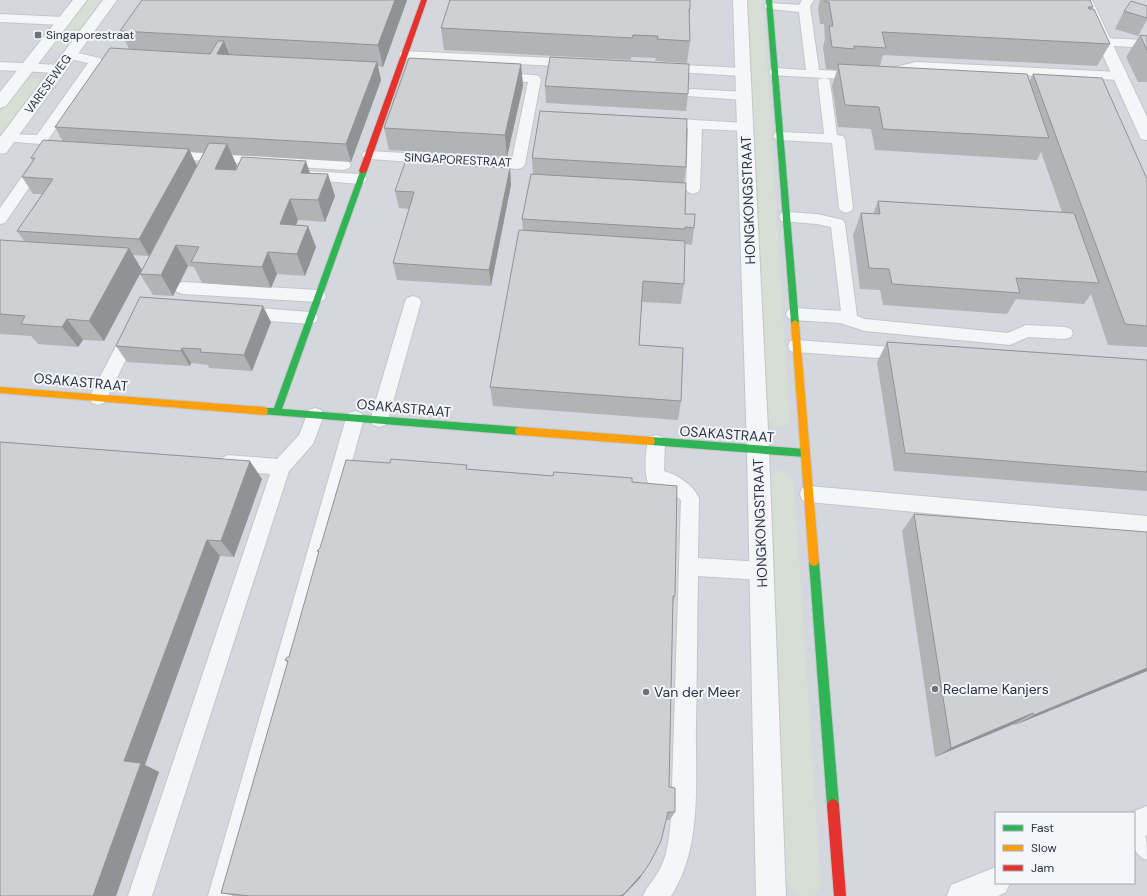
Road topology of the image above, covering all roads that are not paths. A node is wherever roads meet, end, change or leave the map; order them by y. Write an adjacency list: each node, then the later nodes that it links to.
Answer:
1 (80, 0): 9 (street, VARESEWEG)
2 (110, 0): 12 (street, VARESEWEG)
3 (424, 0): 13 (street)
4 (740, 0): 20 (street, HONGKONGSTRAAT)
5 (1085, 0): 10 (street)
6 (770, 3): 7 (lane); 21 (street)
7 (806, 4): 23 (lane)
8 (0, 18): 9 (lane)
9 (63, 21): 16 (street, VARESEWEG)
10 (1103, 42): 11 (lane); 25 (street)
11 (1147, 44)
12 (69, 55): 18 (street, VARESEWEG); 38 (lane)
13 (405, 55): 14 (lane); 19 (street)
14 (584, 64)
15 (0, 66): 16 (lane)
16 (28, 67): 18 (lane); 29 (street, VARESEWEG)
17 (654, 68): 20 (lane)
18 (59, 69): 39 (street, VARESEWEG)
19 (398, 72): 22 (lane); 42 (street)
20 (743, 72): 28 (street, HONGKONGSTRAAT)
21 (775, 72): 23 (lane); 36 (street)
22 (414, 73)
23 (813, 74): 25 (lane)
24 (482, 76): 30 (lane, SINGAPORESTRAAT)
25 (1120, 76): 35 (street)
26 (824, 82): 37 (lane)
27 (692, 93): 28 (lane)
28 (744, 96): 34 (street, HONGKONGSTRAAT)
29 (0, 103)
30 (528, 114): 31 (lane); 42 (lane, SINGAPORESTRAAT)
31 (544, 115)
32 (647, 121): 33 (lane, HONGKONGSTRAAT)
33 (695, 124): 34 (lane, HONGKONGSTRAAT); 47 (lane)
34 (745, 127): 69 (street, HONGKONGSTRAAT)
35 (1147, 135)
36 (780, 136): 37 (lane); 49 (street)
37 (831, 139): 48 (lane)
38 (41, 140): 39 (lane); 40 (lane)
39 (4, 143)
40 (53, 148)
41 (155, 154): 44 (lane)
42 (369, 155): 46 (street)
43 (38, 164): 50 (lane)
44 (344, 165)
45 (284, 175): 46 (lane)
46 (360, 179): 52 (street)
47 (693, 189)
48 (846, 208)
49 (786, 217): 55 (street); 58 (lane)
50 (0, 219)
51 (183, 288): 52 (lane)
52 (318, 296): 56 (street)
53 (413, 302): 67 (lane)
54 (231, 312): 56 (lane)
55 (794, 314): 58 (lane); 60 (street)
56 (310, 318): 64 (street)
57 (137, 320): 63 (lane)
58 (850, 321): 59 (lane)
59 (1065, 333)
60 (796, 346): 61 (lane); 70 (street)
61 (918, 355)
62 (0, 390): 63 (street, OSAKASTRAAT)
63 (98, 398): 64 (street, OSAKASTRAAT)
64 (277, 412): 65 (street, OSAKASTRAAT)
65 (315, 415): 66 (street, OSAKASTRAAT); 72 (lane)
66 (354, 418): 67 (street, OSAKASTRAAT); 83 (lane)
67 (379, 420): 68 (street, OSAKASTRAAT)
68 (656, 442): 69 (street, OSAKASTRAAT); 75 (lane)
69 (758, 450): 70 (street, OSAKASTRAAT); 76 (street, HONGKONGSTRAAT)
70 (805, 454): 73 (street)
71 (211, 461): 72 (lane)
72 (281, 467): 82 (lane)
73 (809, 494): 74 (lane); 86 (street)
74 (1147, 525)
75 (689, 566): 76 (lane); 84 (lane)
76 (761, 571): 85 (street, HONGKONGSTRAAT)
77 (1147, 820): 78 (street)
78 (1135, 826)
79 (1135, 832): 80 (lane)
80 (1147, 848)
81 (995, 882): 87 (street)
82 (140, 896)
83 (220, 896)
84 (655, 896)
85 (771, 896)
86 (840, 896)
87 (962, 896)

